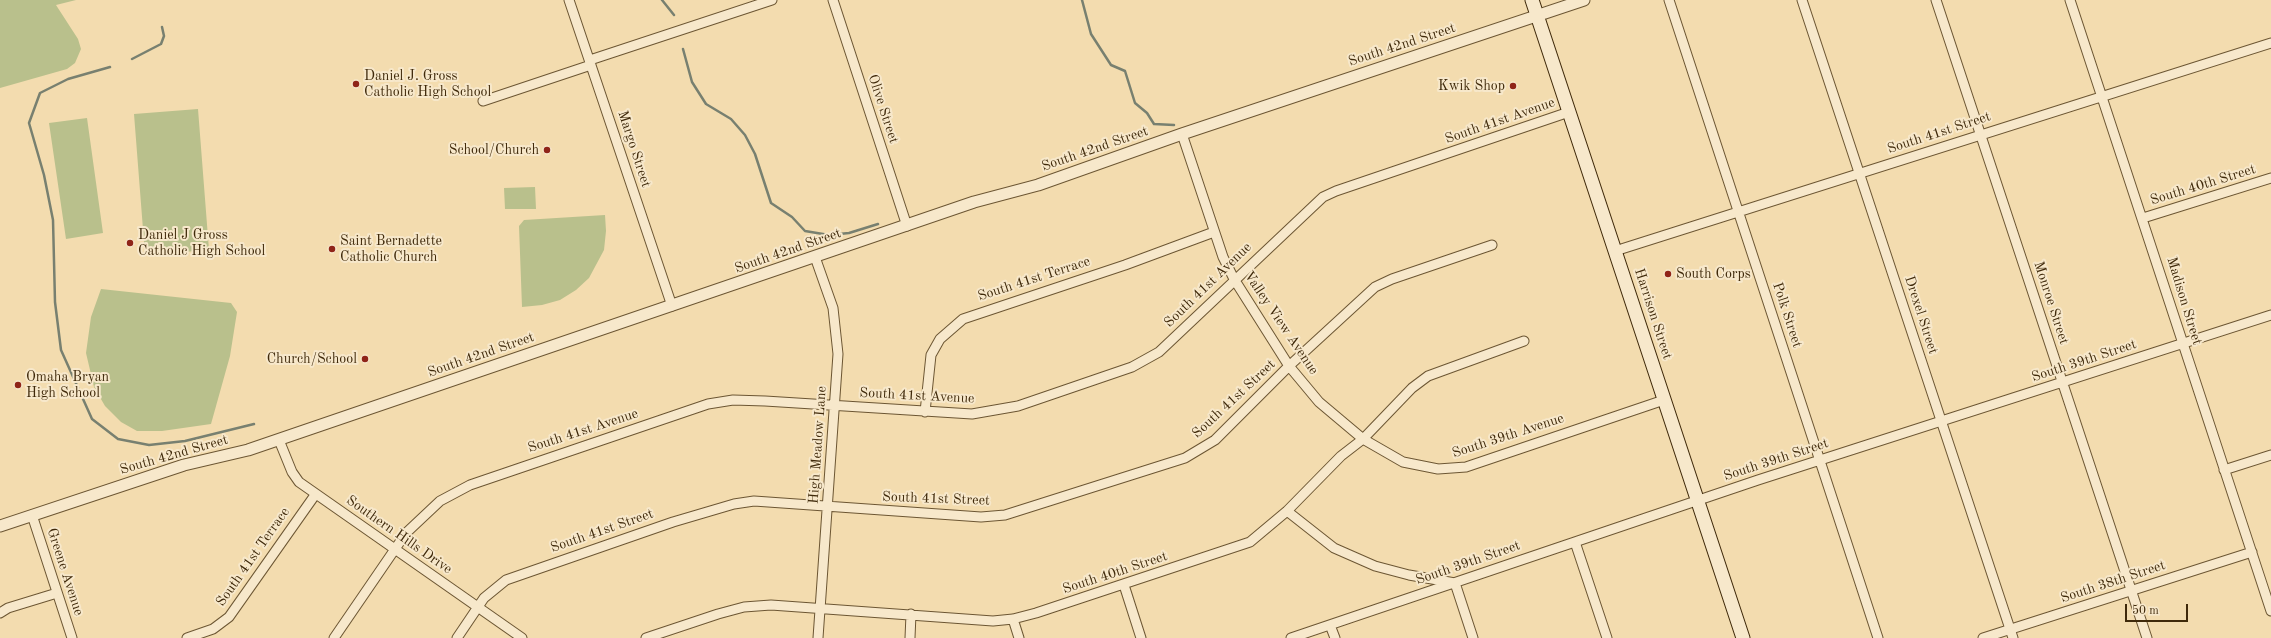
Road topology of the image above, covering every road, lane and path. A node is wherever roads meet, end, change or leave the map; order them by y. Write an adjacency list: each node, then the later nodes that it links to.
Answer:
1 (569, 0): 12 (street, Margo Street)
2 (772, 0): 12 (street)
3 (833, 0): 22 (street, Olive Street)
4 (1532, 0): 10 (main road, Harrison Street)
5 (1584, 0): 10 (street, South 42nd Street)
6 (1669, 0): 20 (street, Polk Street)
7 (1802, 0): 18 (street, Drexel Street)
8 (1936, 0): 17 (street, Monroe Street)
9 (2070, 0): 13 (street, Madison Street)
10 (1537, 15): 15 (main road, Harrison Street); 16 (street, South 42nd Street)
11 (2271, 43): 13 (street, South 41st Street)
12 (591, 63): 14 (street); 28 (street, Margo Street)
13 (2102, 95): 17 (street, South 41st Street); 21 (street, Madison Street)
14 (483, 101)
15 (1569, 112): 25 (main road, Harrison Street); 27 (street, South 41st Avenue)
16 (1182, 134): 22 (street, South 42nd Street); 23 (street, Valley View Avenue)
17 (1980, 134): 18 (street, South 41st Street); 33 (street, Monroe Street)
18 (1860, 173): 20 (street, South 41st Street); 37 (street, Drexel Street)
19 (2271, 178): 21 (street, South 40th Street)
20 (1739, 212): 25 (street, South 41st Street); 41 (street, Polk Street)
21 (2143, 218): 31 (street, Madison Street)
22 (907, 226): 26 (street, South 42nd Street)
23 (1214, 232): 27 (street, Valley View Avenue); 36 (street, South 41st Terrace)
24 (1492, 245): 32 (street, South 41st Street)
25 (1615, 251): 34 (main road, Harrison Street)
26 (816, 257): 28 (street, South 42nd Street); 35 (street, High Meadow Lane)
27 (1234, 279): 32 (street, Valley View Avenue); 36 (street, South 41st Avenue)
28 (672, 306): 39 (street, South 42nd Street)
29 (2271, 315): 31 (street, South 39th Street)
30 (1524, 341): 38 (street, South 40th Street)
31 (2184, 345): 33 (street, South 39th Street); 42 (street, Madison Street)
32 (1289, 366): 38 (street, Valley View Avenue); 45 (street, South 41st Street)
33 (2063, 383): 37 (street, South 39th Street); 54 (street, Monroe Street)
34 (1664, 400): 38 (street, South 39th Avenue); 44 (main road, Harrison Street)
35 (834, 405): 36 (street, South 41st Avenue); 45 (street, High Meadow Lane); 50 (street, South 41st Avenue)
36 (925, 412)
37 (1941, 422): 41 (street, South 39th Street); 63 (street, Drexel Street)
38 (1363, 439): 46 (street, South 40th Street)
39 (279, 440): 43 (street, Southern Hills Drive); 47 (street, South 42nd Street)
40 (2271, 455): 42 (street)
41 (1820, 460): 44 (street, South 39th Street); 79 (street, Polk Street)
42 (2224, 470): 51 (street, Madison Street)
43 (315, 495): 50 (street, Southern Hills Drive); 65 (street, South 41st Terrace)
44 (1698, 500): 49 (street, South 39th Street); 78 (main road, Harrison Street)
45 (828, 507): 57 (street, South 41st Street); 58 (street, High Meadow Lane)
46 (1287, 511): 52 (street); 53 (street, South 40th Street)
47 (32, 515): 48 (street, South 42nd Street); 55 (street, Greene Avenue)
48 (0, 526)
49 (1575, 542): 52 (street, South 39th Street); 77 (street)
50 (396, 550): 57 (street, Southern Hills Drive); 66 (street, South 41st Avenue)
51 (2252, 552): 54 (street, South 38th Street); 56 (street, Madison Street)
52 (1455, 582): 62 (street, South 39th Street); 76 (street)
53 (1124, 585): 61 (street, South 40th Street); 73 (street)
54 (2132, 591): 63 (street, South 38th Street); 81 (street, Monroe Street)
55 (57, 593): 59 (street); 64 (street, Greene Avenue)
56 (2270, 606)
57 (478, 607): 67 (street, South 41st Street); 68 (street, Southern Hills Drive)
58 (820, 607): 60 (street, South 40th Street); 69 (street, South 40th Street); 70 (street, High Meadow Lane)
59 (0, 613)
60 (911, 614): 61 (street, South 40th Street); 71 (street)
61 (1013, 619): 72 (street)
62 (1330, 625): 74 (street, South 39th Street); 75 (street)
63 (2011, 634): 80 (street, South 38th Street)
64 (72, 638)
65 (187, 638)
66 (334, 638)
67 (457, 638)
68 (522, 638)
69 (646, 638)
70 (818, 638)
71 (910, 638)
72 (1019, 638)
73 (1141, 638)
74 (1291, 638)
75 (1335, 638)
76 (1473, 638)
77 (1607, 638)
78 (1743, 638)
79 (1878, 638)
80 (1983, 638)
81 (2147, 638)

